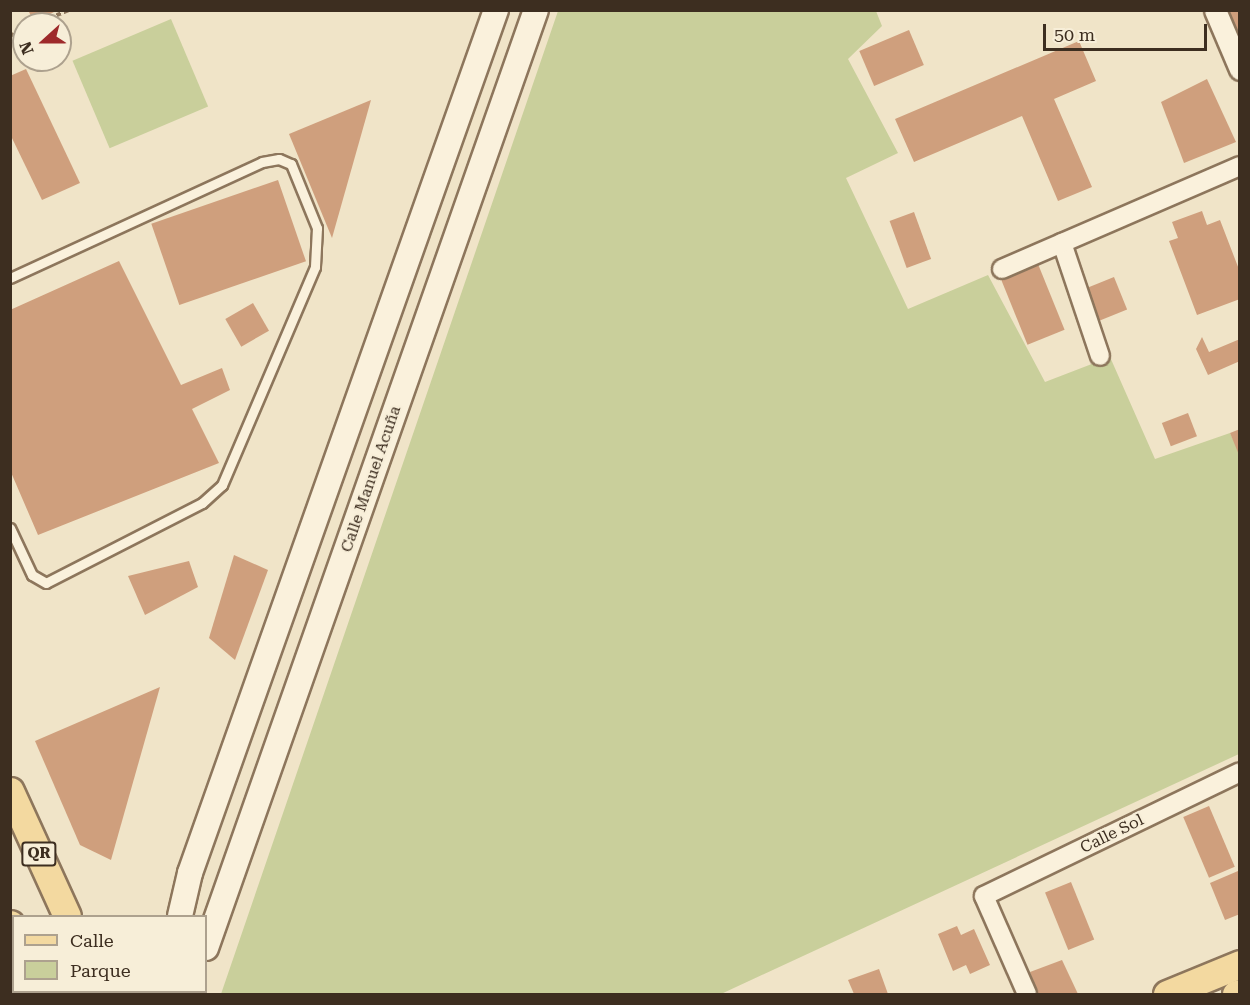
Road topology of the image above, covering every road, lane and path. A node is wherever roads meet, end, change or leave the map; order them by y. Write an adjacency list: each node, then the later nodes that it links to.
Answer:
1 (496, 10): 14 (main road)
2 (536, 10): 15 (main road, Calle Manuel Acuña)
3 (1215, 10): 4 (street)
4 (1239, 69)
5 (1239, 166): 6 (street)
6 (1062, 243): 7 (street); 9 (street)
7 (1002, 269)
8 (10, 278): 10 (lane)
9 (1100, 356)
10 (10, 528)
11 (1239, 772): 17 (street, Calle Sol)
12 (10, 791): 13 (main road, QR)
13 (67, 915)
14 (180, 915)
15 (207, 945)
16 (1239, 964): 18 (main road)
17 (1027, 994)
18 (1167, 994)

